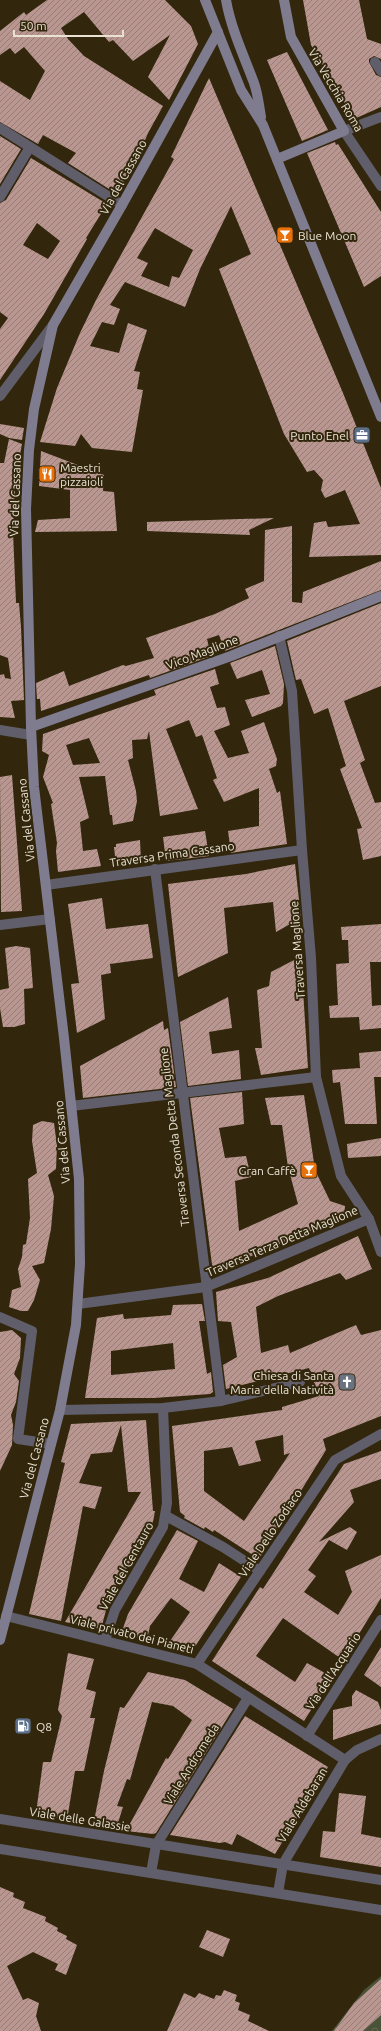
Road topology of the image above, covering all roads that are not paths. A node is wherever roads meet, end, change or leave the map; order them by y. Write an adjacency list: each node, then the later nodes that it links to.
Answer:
1 (205, 0): 4 (main road)
2 (226, 0): 8 (main road)
3 (284, 0): 10 (main road, Via Vecchia Roma)
4 (218, 32): 8 (main road); 15 (main road, Via del Cassano)
5 (375, 62): 6 (street)
6 (381, 71)
7 (381, 117): 10 (street)
8 (263, 125): 12 (main road)
9 (0, 128): 11 (street)
10 (344, 131): 12 (main road); 13 (street, Via Vecchia Roma)
11 (30, 147): 14 (street); 15 (street)
12 (276, 159): 18 (main road)
13 (381, 186)
14 (0, 198)
15 (122, 205): 16 (main road, Via del Cassano)
16 (53, 325): 17 (street); 22 (main road, Via del Cassano)
17 (0, 396)
18 (381, 417)
19 (381, 596): 20 (main road, Vico Maglione)
20 (279, 636): 22 (main road, Vico Maglione); 23 (street, Traversa Maglione)
21 (0, 730): 22 (street)
22 (31, 731): 25 (main road, Via del Cassano)
23 (302, 850): 24 (street, Traversa Prima Cassano); 28 (street, Traversa Maglione)
24 (155, 869): 25 (street, Traversa Prima Cassano); 29 (street, Traversa Seconda Detta Maglione)
25 (46, 885): 26 (main road, Via del Cassano)
26 (50, 919): 27 (street); 30 (main road, Via del Cassano)
27 (0, 925)
28 (316, 1077): 29 (street); 31 (street, Traversa Maglione)
29 (182, 1092): 30 (street); 33 (street, Traversa Seconda Detta Maglione)
30 (71, 1106): 34 (main road, Via del Cassano)
31 (368, 1219): 32 (street, Traversa Maglione); 33 (street, Traversa Terza Detta Maglione)
32 (381, 1252)
33 (206, 1287): 34 (street, Traversa Terza Detta Maglione); 37 (street, Traversa Seconda Detta Maglione)
34 (78, 1304): 39 (main road, Via del Cassano)
35 (0, 1317): 41 (street)
36 (300, 1382): 37 (street)
37 (221, 1401): 38 (street)
38 (163, 1408): 39 (street); 42 (street, Viale del Centauro)
39 (60, 1410): 41 (main road, Via del Cassano)
40 (381, 1434): 43 (street, Viale Dello Zodiaco)
41 (51, 1444): 44 (main road, Via del Cassano)
42 (166, 1516): 43 (street); 47 (street, Viale del Centauro)
43 (260, 1571): 48 (street, Viale Dello Zodiaco)
44 (6, 1616): 46 (main road, Via del Cassano); 47 (street, Viale privato dei Pianeti)
45 (381, 1620): 50 (street, Via dell'Acquario)
46 (0, 1640)
47 (104, 1640): 48 (street, Viale privato dei Pianeti)
48 (197, 1664): 49 (street, Viale privato dei Pianeti)
49 (248, 1698): 50 (street, Viale privato dei Pianeti); 54 (street, Viale Andromeda)
50 (307, 1736): 52 (street, Viale privato dei Pianeti)
51 (381, 1739): 52 (street)
52 (345, 1760): 56 (street, Viale Aldebaran)
53 (0, 1819): 54 (street, Viale delle Galassie)
54 (156, 1845): 56 (street, Viale delle Galassie); 57 (street)
55 (0, 1849): 57 (street)
56 (283, 1864): 58 (street, Viale delle Galassie); 59 (street)
57 (151, 1873): 59 (street)
58 (381, 1880)
59 (278, 1894): 60 (street)
60 (381, 1910)

